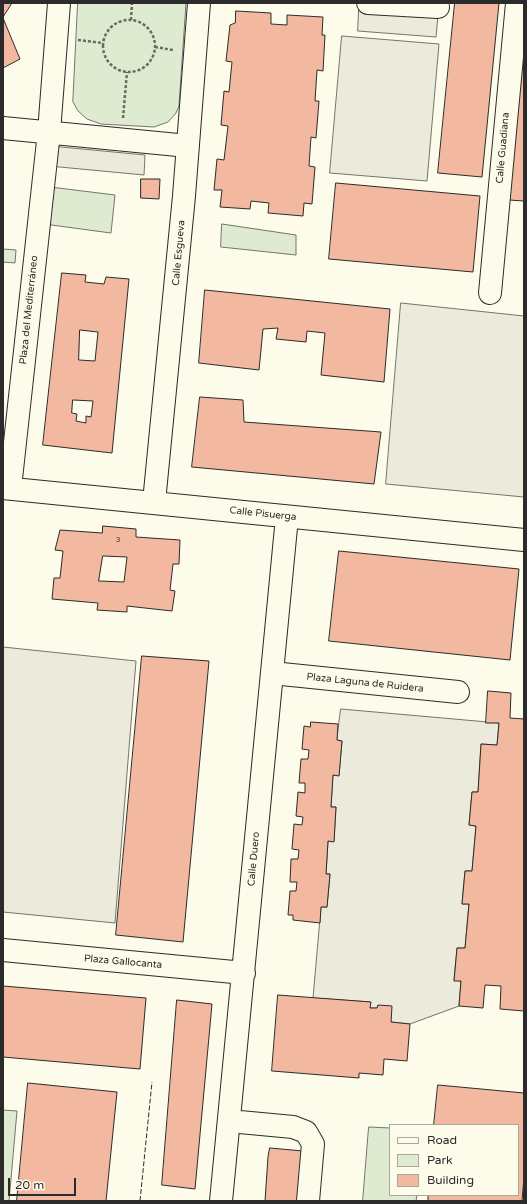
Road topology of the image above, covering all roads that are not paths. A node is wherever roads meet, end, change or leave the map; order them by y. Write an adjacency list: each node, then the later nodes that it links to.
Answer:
1 (59, 3): 7 (street, Plaza del Mediterráneo)
2 (199, 3): 8 (street, Calle Esgueva)
3 (368, 3): 4 (street)
4 (435, 3)
5 (517, 3): 9 (street, Calle Guadiana)
6 (3, 128): 7 (street)
7 (49, 132): 8 (street); 10 (street, Plaza del Mediterráneo)
8 (188, 146): 11 (street, Calle Esgueva)
9 (490, 293)
10 (6, 488): 11 (street, Calle Pisuerga)
11 (154, 502): 12 (street, Calle Pisuerga)
12 (287, 517): 13 (street, Calle Pisuerga); 14 (street, Calle Duero)
13 (524, 540)
14 (272, 673): 15 (street, Plaza Laguna de Ruidera); 17 (street, Calle Duero)
15 (458, 692)
16 (3, 950): 17 (street, Plaza Gallocanta)
17 (244, 973): 18 (street, Calle Duero)
18 (229, 1121): 19 (street, Calle Duero); 20 (street)
19 (221, 1201)
20 (308, 1201)

